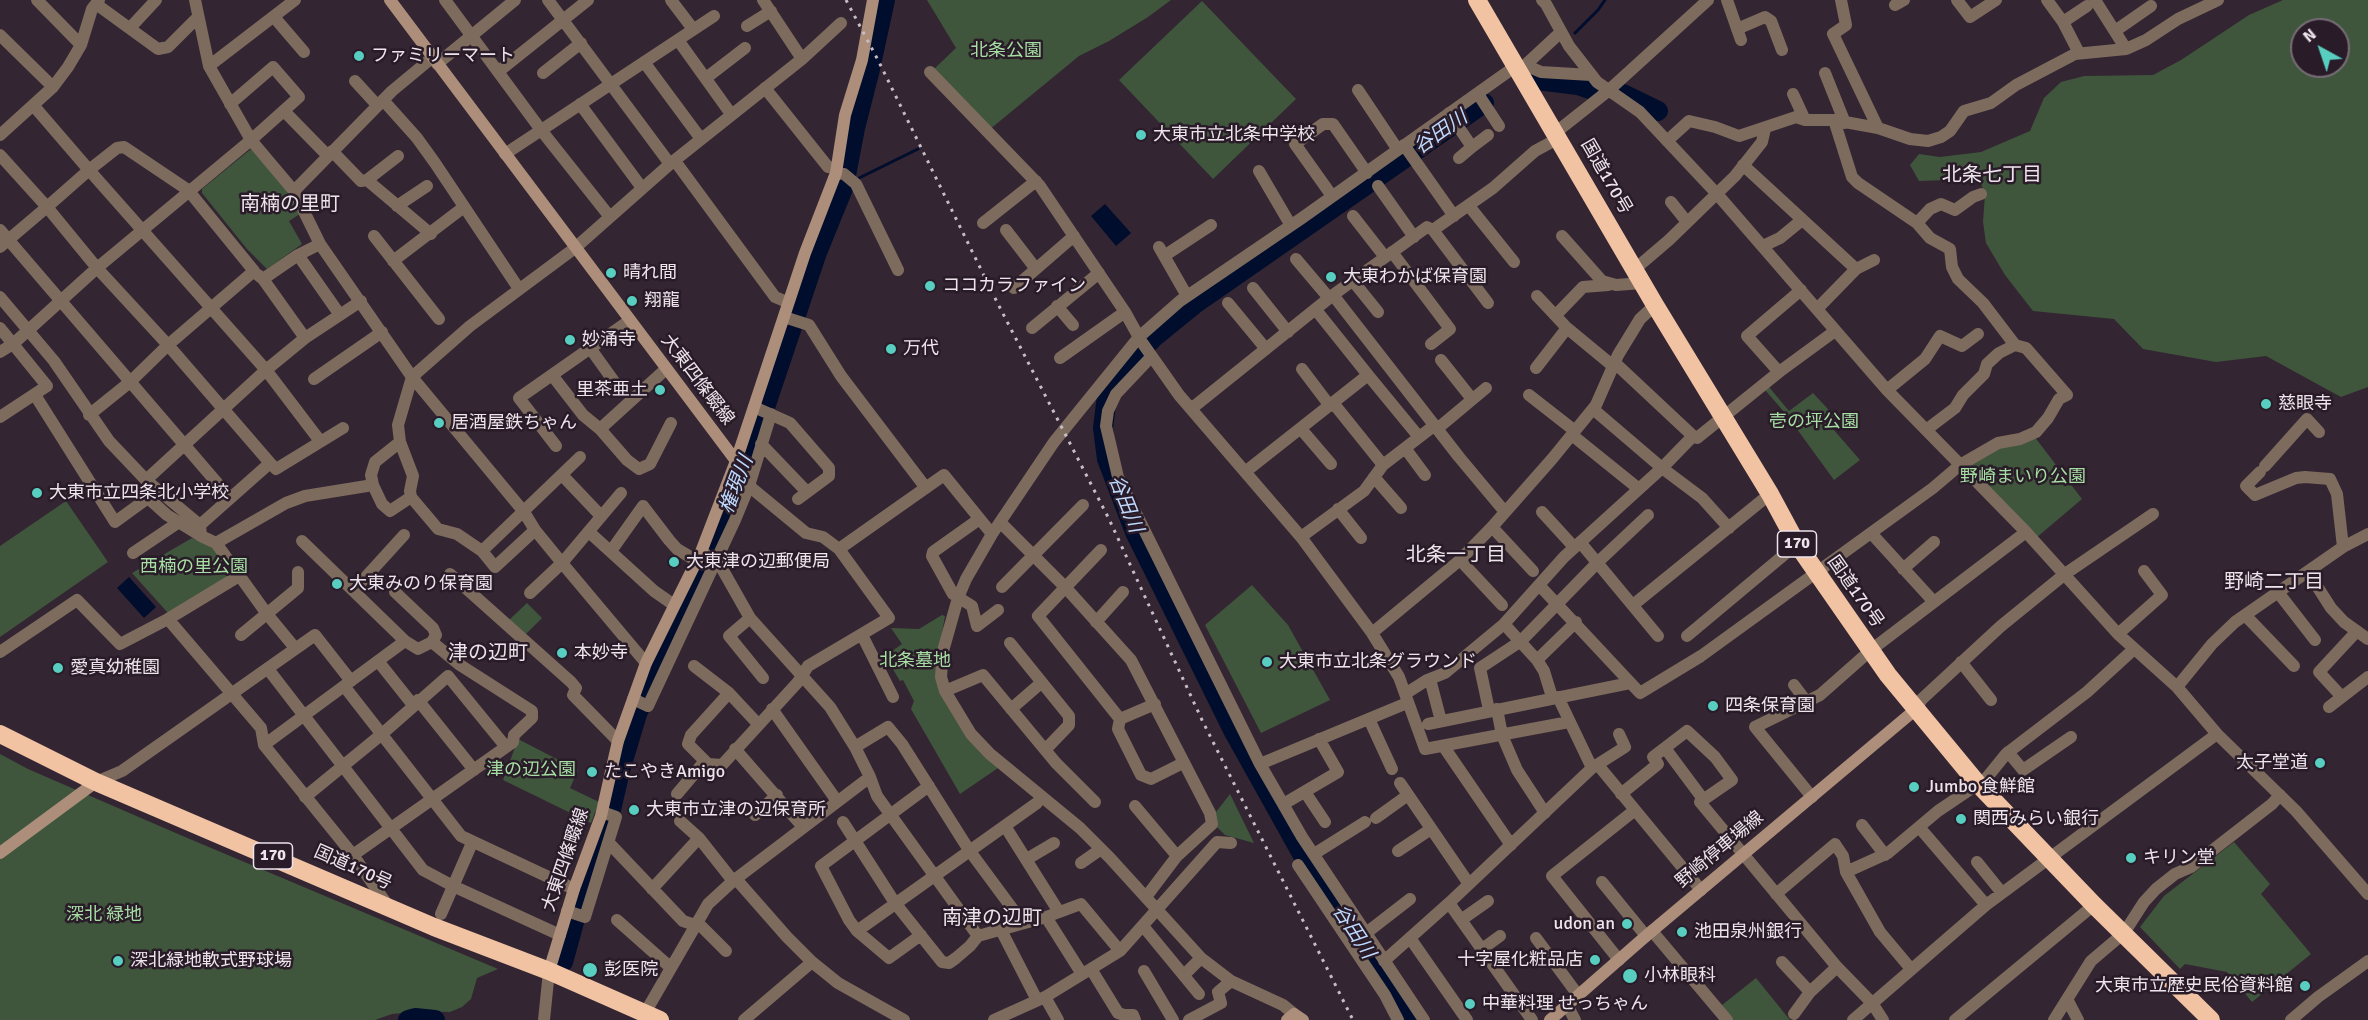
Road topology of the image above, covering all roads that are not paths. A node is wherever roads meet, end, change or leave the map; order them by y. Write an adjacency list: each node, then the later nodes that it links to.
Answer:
1 (37, 0): 41 (street)
2 (156, 0): 33 (street)
3 (195, 0): 28 (street)
4 (295, 0): 27 (street)
5 (390, 0): 48 (main road, 大東四條畷線)
6 (445, 0): 37 (street)
7 (515, 0): 37 (street)
8 (548, 0): 29 (street)
9 (588, 0): 29 (street)
10 (671, 0): 34 (street)
11 (763, 0): 25 (street)
12 (873, 0): 96 (main road)
13 (1477, 0): 51 (highway, 国道170号 / 170)
14 (1708, 0): 63 (street)
15 (1727, 0): 45 (street)
16 (1840, 0): 77 (street)
17 (1957, 0): 18 (street)
18 (1996, 0)
19 (2045, 0): 30 (street); 43 (street)
20 (2218, 0): 44 (street)
21 (1546, 1): 36 (street)
22 (98, 2): 33 (street); 41 (street)
23 (2091, 3): 30 (street); 35 (street)
24 (2151, 6): 35 (street)
25 (771, 11): 32 (street); 47 (street)
26 (714, 16): 34 (street)
27 (274, 17): 46 (street); 50 (street)
28 (197, 18): 33 (street); 50 (street)
29 (563, 20): 40 (street); 52 (street)
30 (2062, 22): 43 (street)
31 (841, 23): 47 (street)
32 (747, 26)
33 (129, 28)
34 (693, 29): 39 (street)
35 (2115, 31): 44 (street)
36 (1561, 32): 51 (street); 56 (street)
37 (472, 34): 48 (street); 52 (street)
38 (0, 35): 60 (street)
39 (678, 40): 49 (street); 57 (street)
40 (581, 43): 54 (street); 59 (street)
41 (81, 45): 60 (street)
42 (746, 48): 57 (street)
43 (2077, 49): 44 (street); 77 (street)
44 (2126, 49)
45 (1782, 50)
46 (304, 52)
47 (802, 58): 61 (street)
48 (435, 61): 66 (street); 88 (main road, 大東四條畷線)
49 (644, 62): 59 (street); 82 (street)
50 (209, 66): 67 (street)
51 (1520, 68): 56 (street); 65 (street); 81 (highway, 国道170号 / 170)
52 (499, 71): 79 (street)
53 (930, 72): 99 (street)
54 (543, 73)
55 (1825, 73): 74 (street)
56 (1591, 75): 63 (street)
57 (706, 78): 71 (street)
58 (355, 81): 66 (street)
59 (611, 83): 68 (street); 92 (street)
60 (53, 87): 69 (street)
61 (765, 88): 71 (street); 96 (street)
62 (1358, 90): 86 (street)
63 (1608, 91): 81 (street); 84 (street)
64 (1793, 93): 73 (street)
65 (1478, 94): 72 (street); 75 (street)
66 (380, 103): 87 (street); 112 (street)
67 (230, 104): 70 (street); 83 (street)
68 (580, 104): 79 (street); 102 (street)
69 (33, 105): 76 (street); 94 (street)
70 (284, 111): 83 (street); 87 (street)
71 (730, 114): 82 (street)
72 (1453, 118): 85 (street); 86 (street)
73 (1805, 120): 74 (street); 78 (street)
74 (1839, 122): 77 (street); 119 (street)
75 (1499, 126)
76 (3, 127)
77 (1878, 128)
78 (1765, 129): 84 (street); 93 (street)
79 (540, 130): 88 (street); 115 (street)
80 (1488, 135): 85 (street)
81 (1557, 136): 110 (street); 146 (highway, 国道170号 / 170)
82 (701, 139): 92 (street)
83 (251, 140): 103 (street); 104 (street)
84 (1668, 141): 105 (street)
85 (1472, 147): 91 (street)
86 (1406, 151): 97 (street); 114 (street)
87 (330, 154): 98 (street); 104 (street)
88 (505, 154): 133 (main road, 大東四條畷線)
89 (0, 155): 111 (street)
90 (398, 156): 98 (street)
91 (1459, 158)
92 (673, 162): 102 (street); 159 (street)
93 (1743, 165): 105 (street); 116 (street)
94 (89, 170): 103 (street); 111 (street); 122 (street)
95 (1259, 171): 120 (street)
96 (839, 172): 143 (street); 159 (main road)
97 (1367, 172): 107 (street); 107 (street)
98 (367, 180): 109 (street)
99 (1036, 181): 118 (street); 127 (street)
100 (427, 186): 109 (street)
101 (1378, 186): 129 (street)
102 (642, 188): 115 (street)
103 (188, 190): 122 (street); 145 (street)
104 (294, 191): 131 (street)
105 (1717, 194): 117 (street); 132 (street)
106 (1981, 194): 119 (street)
107 (1332, 195): 120 (street)
108 (1671, 202): 117 (street)
109 (397, 206): 125 (street)
110 (1469, 206): 114 (street); 139 (street)
111 (47, 207): 130 (street); 140 (street)
112 (464, 207): 125 (street); 151 (street)
113 (1353, 216): 134 (street)
114 (1454, 216): 124 (street)
115 (610, 217): 133 (street)
116 (1802, 220): 132 (street); 142 (street)
117 (1687, 222): 146 (street)
118 (982, 223)
119 (1917, 223): 187 (street)
120 (1290, 224): 153 (street)
121 (1211, 225): 153 (street)
122 (142, 229): 140 (street); 164 (street)
123 (1006, 230): 141 (street)
124 (1433, 230): 129 (street); 161 (street)
125 (431, 234): 138 (street)
126 (374, 236): 138 (street)
127 (1074, 236): 141 (street); 144 (street)
128 (1562, 236): 148 (street)
129 (1414, 237): 134 (street)
130 (3, 239): 157 (street)
131 (320, 244): 135 (street); 158 (street)
132 (1763, 246): 152 (street)
133 (575, 248): 151 (street); 173 (main road, 大東四條畷線)
134 (1389, 254): 147 (street); 185 (street)
135 (298, 255): 145 (street); 169 (street)
136 (1296, 259): 156 (street)
137 (1874, 260): 142 (street)
138 (393, 261): 171 (street)
139 (1514, 262)
140 (97, 268): 157 (street); 186 (street)
141 (1036, 268): 149 (street)
142 (1856, 269): 165 (street)
143 (898, 270)
144 (1099, 273): 163 (street); 167 (street)
145 (259, 275): 164 (street); 183 (street)
146 (1638, 276): 148 (street); 162 (highway, 国道170号 / 170)
147 (1353, 280): 156 (street); 168 (street)
148 (1608, 285): 170 (street)
149 (1014, 288)
150 (1253, 288): 181 (street)
151 (519, 289): 202 (street)
152 (1801, 290): 165 (street); 199 (street)
153 (1187, 296): 188 (street)
154 (1537, 296): 170 (street)
155 (0, 297): 178 (street)
156 (1331, 297): 166 (street); 221 (street)
157 (60, 301): 178 (street); 204 (street)
158 (361, 301): 169 (street); 180 (street)
159 (787, 302): 172 (main road)
160 (1228, 303): 190 (street)
161 (1488, 303)
162 (1655, 305): 194 (street); 219 (highway, 国道170号 / 170)
163 (1058, 306): 174 (street); 176 (street)
164 (212, 308): 186 (street); 198 (street)
165 (1817, 309): 179 (street)
166 (1316, 310): 181 (street); 201 (street)
167 (1125, 312): 188 (street); 192 (street)
168 (1378, 312)
169 (340, 315): 183 (street)
170 (1556, 315): 177 (street)
171 (439, 319)
172 (791, 319): 212 (main road); 251 (street)
173 (629, 321): 189 (street); 196 (main road, 大東四條畷線)
174 (1073, 325)
175 (0, 328): 184 (street)
176 (1032, 328)
177 (1567, 328): 194 (street); 195 (street)
178 (27, 330): 184 (street); 217 (street)
179 (1835, 331): 199 (street); 207 (street)
180 (382, 332): 202 (street); 203 (street)
181 (1288, 332): 190 (street)
182 (1978, 334): 207 (street)
183 (305, 338): 198 (street)
184 (13, 344): 191 (street); 208 (street)
185 (1431, 344)
186 (168, 345): 204 (street); 215 (street)
187 (2015, 345): 225 (street); 242 (street)
188 (1145, 346): 213 (street); 268 (street); 406 (street)
189 (590, 348): 200 (street); 205 (street)
190 (1266, 349): 213 (street)
191 (0, 352)
192 (1060, 358)
193 (1441, 360): 210 (street)
194 (1614, 364): 214 (street); 229 (street)
195 (1536, 368)
196 (666, 369): 223 (street); 238 (main road, 大東四條畷線)
197 (1302, 369): 211 (street)
198 (266, 370): 215 (street); 231 (street)
199 (1779, 372): 219 (street)
200 (552, 375): 223 (street); 235 (street)
201 (1368, 375): 211 (street); 230 (street)
202 (412, 376): 232 (street); 260 (street)
203 (314, 379)
204 (130, 382): 217 (street); 234 (street)
205 (618, 387)
206 (1486, 388): 210 (street)
207 (1887, 390): 225 (street)
208 (35, 395): 218 (street); 267 (street)
209 (1529, 395): 228 (street)
210 (1472, 399): 221 (street)
211 (1332, 405): 224 (street); 241 (street)
212 (754, 407): 216 (street); 227 (main road)
213 (1191, 409): 244 (street)
214 (1593, 409): 228 (street); 243 (street)
215 (222, 410): 234 (street); 239 (street)
216 (770, 414): 233 (street); 233 (street)
217 (89, 415): 248 (street)
218 (0, 417)
219 (1723, 417): 229 (street); 254 (highway, 国道170号 / 170)
220 (671, 423): 223 (street)
221 (1436, 427): 230 (street); 261 (street)
222 (343, 428): 231 (street)
223 (600, 429)
224 (1301, 429): 240 (street); 244 (street)
225 (1926, 430): 242 (street)
226 (2319, 432): 286 (street)
227 (745, 433): 233 (street); 238 (main road)
228 (1574, 433): 252 (street); 261 (street)
229 (1693, 436): 243 (street)
230 (1419, 437): 236 (street)
231 (320, 441): 239 (street)
232 (400, 442): 250 (street); 255 (street)
233 (762, 442): 249 (street)
234 (184, 444): 248 (street); 256 (street)
235 (556, 446)
236 (1405, 448): 241 (street); 246 (street)
237 (580, 457): 245 (street)
238 (736, 461): 249 (main road, 大東四條畷線)
239 (270, 463): 256 (street)
240 (1331, 464)
241 (1383, 465): 247 (street)
242 (1960, 465): 274 (street); 275 (street)
243 (1662, 468): 252 (street); 270 (street)
244 (1245, 472): 279 (street)
245 (562, 475): 260 (street); 264 (street)
246 (1425, 475)
247 (1374, 477): 258 (street); 259 (street)
248 (146, 480): 271 (street)
249 (739, 483): 287 (street); 292 (main road, 大東四條畷線); 295 (street)
250 (373, 485): 255 (street); 283 (street)
251 (926, 488): 266 (street); 287 (street)
252 (1639, 489): 285 (street)
253 (621, 493): 264 (street)
254 (1770, 494): 270 (street); 284 (highway, 国道170号 / 170)
255 (411, 497): 290 (street)
256 (230, 498): 271 (street)
257 (1083, 505): 293 (street)
258 (1401, 508)
259 (1338, 510): 279 (street); 280 (street)
260 (524, 512): 272 (street); 290 (street)
261 (1505, 512): 269 (street)
262 (1542, 512): 285 (street)
263 (2153, 514): 305 (street)
264 (601, 516): 273 (street)
265 (1648, 516): 296 (street)
266 (978, 520): 276 (street); 315 (street)
267 (179, 522): 271 (street); 291 (street)
268 (1000, 522): 276 (street); 293 (street)
269 (1492, 527): 294 (street); 299 (street)
270 (1729, 528): 318 (street)
271 (200, 530): 283 (street)
272 (536, 530): 290 (street); 297 (street)
273 (589, 532): 288 (street); 297 (street)
274 (2026, 532): 305 (street); 316 (street)
275 (1871, 533): 298 (street); 303 (street)
276 (992, 534): 315 (street)
277 (2368, 534): 286 (street)
278 (404, 536): 310 (street)
279 (1301, 537): 330 (street)
280 (1362, 538)
281 (302, 541): 310 (street)
282 (1934, 542): 298 (street)
283 (216, 543): 306 (street)
284 (1797, 544): 303 (highway, 国道170号 / 170); 335 (street)
285 (1577, 545): 296 (street); 307 (street)
286 (2343, 547): 302 (street)
287 (839, 549): 333 (street)
288 (611, 550): 292 (street); 319 (street)
289 (1101, 550): 309 (street)
290 (482, 551)
291 (133, 554)
292 (700, 555): 295 (street); 319 (main road, 大東四條畷線)
293 (1033, 556): 308 (street); 309 (street)
294 (1460, 560): 320 (street); 330 (street)
295 (716, 561): 324 (street); 370 (street)
296 (1598, 562): 317 (street); 318 (street)
297 (562, 563): 314 (street); 349 (street)
298 (1903, 569): 316 (street)
299 (1533, 571)
300 (2144, 571): 331 (street)
301 (298, 572): 322 (street)
302 (2308, 572): 311 (street); 329 (street)
303 (1815, 573): 344 (highway, 国道170号 / 170); 360 (street)
304 (450, 574): 395 (street)
305 (2065, 574): 331 (street); 348 (street)
306 (239, 576): 322 (street); 325 (street)
307 (1539, 585): 317 (street); 328 (street)
308 (1002, 587)
309 (1066, 588): 326 (street); 382 (street)
310 (354, 590): 337 (street)
311 (2277, 591): 323 (street); 338 (street)
312 (395, 592): 340 (street)
313 (1123, 592): 326 (street)
314 (530, 593)
315 (958, 598): 321 (street); 364 (street)
316 (1934, 602): 344 (street)
317 (1557, 604): 327 (street); 339 (street)
318 (1633, 604): 334 (street)
319 (674, 605): 349 (main road, 大東四條畷線)
320 (1502, 606)
321 (998, 610)
322 (267, 614): 332 (street); 342 (street)
323 (2245, 615): 352 (street); 363 (street)
324 (750, 618): 354 (street); 357 (street)
325 (168, 619): 345 (street); 366 (street)
326 (1096, 622): 375 (street)
327 (1576, 622): 346 (street); 360 (street)
328 (1504, 624): 339 (street); 358 (street)
329 (2357, 632): 336 (street); 369 (street)
330 (1372, 633): 371 (street)
331 (2118, 634): 343 (street)
332 (241, 635)
333 (862, 635): 354 (street); 367 (street)
334 (1658, 636)
335 (1687, 636)
336 (2368, 639)
337 (405, 640): 340 (street); 347 (street)
338 (2314, 640)
339 (1521, 641): 346 (street); 379 (street)
340 (432, 642): 350 (street)
341 (1010, 643): 359 (street)
342 (295, 648): 353 (street); 361 (street)
343 (2134, 649): 363 (street); 403 (street)
344 (1871, 650): 373 (street); 380 (highway, 国道170号 / 170)
345 (0, 652)
346 (1537, 660): 368 (street)
347 (378, 661): 361 (street); 374 (street)
348 (1961, 662): 372 (street); 380 (street)
349 (646, 663): 370 (main road, 大東四條畷線)
350 (460, 665): 355 (street); 397 (street)
351 (694, 666): 365 (street)
352 (2294, 666)
353 (268, 669): 366 (street); 381 (street)
354 (801, 675): 377 (street); 398 (street)
355 (448, 676): 374 (street); 397 (street)
356 (2368, 677): 369 (street)
357 (764, 678)
358 (1430, 678): 371 (street); 384 (street)
359 (1041, 683): 378 (street); 402 (street)
360 (1630, 683): 368 (street)
361 (347, 684): 381 (street); 389 (street)
362 (1794, 685): 373 (street)
363 (2177, 687): 391 (street)
364 (945, 691): 378 (street); 452 (street)
365 (729, 693): 386 (street); 404 (street)
366 (231, 694): 396 (street); 412 (street)
367 (893, 697)
368 (1555, 697): 379 (street); 385 (street)
369 (2342, 697): 376 (street)
370 (633, 699): 395 (main road, 大東四條畷線)
371 (1406, 699): 383 (street); 399 (street)
372 (1991, 700)
373 (1806, 701): 423 (street)
374 (416, 703): 389 (street); 410 (street)
375 (1155, 704): 382 (street); 405 (street)
376 (2329, 707)
377 (772, 709): 386 (street); 426 (street)
378 (1011, 709): 402 (street)
379 (1493, 709): 384 (street); 392 (street)
380 (1915, 710): 414 (highway, 国道170号 / 170); 423 (main road, 野崎停車場線)
381 (304, 716): 396 (street); 407 (street)
382 (1120, 719): 405 (street)
383 (1368, 719): 394 (street); 409 (street)
384 (1441, 721): 387 (street)
385 (1569, 722): 392 (street); 408 (street)
386 (758, 724): 401 (street)
387 (1428, 724)
388 (0, 734): 412 (highway, 国道170号 / 170)
389 (382, 734): 407 (street); 425 (street)
390 (1619, 734): 408 (street)
391 (2217, 734): 421 (street); 461 (street)
392 (1502, 735): 399 (street); 433 (street)
393 (2071, 737): 403 (street)
394 (1319, 739): 406 (street); 416 (street)
395 (618, 741): 432 (main road, 大東四條畷線)
396 (264, 745): 422 (street)
397 (506, 747): 410 (street)
398 (855, 747): 411 (street); 415 (street)
399 (1444, 747): 451 (street)
400 (1665, 748): 418 (street); 424 (street); 424 (street)
401 (735, 749): 404 (street); 419 (street)
402 (1046, 749): 427 (street)
403 (2008, 752): 414 (street)
404 (705, 761): 417 (street)
405 (1183, 763): 460 (street)
406 (1260, 764): 456 (street)
407 (342, 767): 422 (street); 441 (street)
408 (1595, 767): 418 (street); 433 (street)
409 (1392, 769)
410 (474, 770): 425 (street)
411 (870, 777): 426 (street); 435 (street)
412 (96, 782): 455 (main road); 487 (highway, 国道170号 / 170)
413 (1400, 783): 420 (street)
414 (1979, 785): 443 (street); 461 (highway, 国道170号 / 170)
415 (929, 786): 435 (street); 453 (street)
416 (1305, 792): 428 (street); 438 (street)
417 (677, 794)
418 (1621, 794): 431 (street)
419 (777, 795): 434 (street); 442 (street)
420 (1408, 795): 444 (street); 456 (street)
421 (2280, 795): 474 (street); 502 (street)
422 (305, 797): 458 (street)
423 (1812, 797): 457 (main road, 野崎停車場線)
424 (1703, 799): 457 (street)
425 (432, 800): 441 (street); 447 (street)
426 (837, 801): 442 (street)
427 (1095, 802)
428 (1287, 802)
429 (1037, 803): 440 (street)
430 (1135, 806): 460 (street)
431 (1635, 810): 477 (street); 515 (street)
432 (602, 812): 448 (street); 475 (main road, 大東四條畷線)
433 (1545, 813): 451 (street)
434 (754, 815)
435 (890, 816): 446 (street); 468 (street)
436 (680, 822): 445 (street)
437 (843, 822): 446 (street)
438 (1324, 822)
439 (1862, 825): 459 (street)
440 (1005, 826): 453 (street); 462 (street)
441 (390, 827): 458 (street); 473 (street)
442 (803, 827): 469 (street)
443 (1919, 827): 459 (street); 485 (street)
444 (1431, 829): 454 (street); 472 (street)
445 (699, 838): 469 (street); 476 (street)
446 (854, 841): 483 (street); 499 (street)
447 (472, 843): 473 (street); 475 (street)
448 (609, 843): 476 (street); 488 (street)
449 (1054, 843): 462 (street)
450 (1231, 843): 470 (street)
451 (1510, 845): 472 (street)
452 (1101, 849): 464 (street); 480 (street)
453 (969, 850): 468 (street); 495 (street)
454 (1398, 851)
455 (0, 853)
456 (1314, 854): 500 (street)
457 (1744, 854): 477 (main road, 野崎停車場線); 479 (street)
458 (353, 855): 487 (street)
459 (1885, 855): 467 (street)
460 (1177, 856): 466 (street)
461 (2050, 858): 478 (street); 486 (highway, 国道170号 / 170)
462 (1027, 859): 490 (street)
463 (1977, 862): 478 (street)
464 (1081, 863)
465 (1298, 865): 509 (street)
466 (1168, 869): 470 (street); 480 (street)
467 (1846, 872): 479 (street); 521 (street)
468 (933, 876): 483 (street); 505 (street)
469 (734, 880): 496 (street); 517 (street)
470 (1183, 882): 489 (street)
471 (1602, 882): 501 (street)
472 (1469, 884): 484 (street)
473 (453, 886): 491 (street); 503 (street)
474 (2366, 888)
475 (574, 889): 488 (main road, 大東四條畷線)
476 (652, 889): 496 (street)
477 (1701, 890): 501 (main road, 野崎停車場線)
478 (2002, 893): 485 (street)
479 (1776, 894): 520 (street)
480 (1146, 897): 489 (street)
481 (1410, 899): 500 (street)
482 (1488, 901): 494 (street)
483 (895, 903): 499 (street); 504 (street)
484 (1449, 903): 494 (street); 507 (street)
485 (1986, 904): 521 (street)
486 (2094, 905): 502 (highway, 国道170号 / 170); 554 (street)
487 (388, 907): 522 (highway, 国道170号 / 170)
488 (568, 911): 503 (main road, 大東四條畷線)
489 (1157, 911): 497 (street); 513 (street)
490 (1059, 912): 492 (street); 512 (street)
491 (441, 914)
492 (1046, 917): 495 (street); 524 (street)
493 (617, 920): 519 (street)
494 (1461, 920): 510 (street)
495 (1023, 923): 498 (street)
496 (696, 924): 511 (street); 519 (street)
497 (1143, 926): 512 (street); 525 (street)
498 (1001, 930): 505 (street); 530 (street)
499 (857, 931): 504 (street)
500 (1366, 933): 509 (street); 514 (street)
501 (1649, 933): 515 (main road, 野崎停車場線); 551 (street)
502 (2124, 933): 531 (street); 557 (highway, 国道170号 / 170)
503 (560, 935): 522 (main road, 大東四條畷線)
504 (921, 935): 505 (street)
505 (978, 936)
506 (1500, 936): 510 (street)
507 (1410, 938): 514 (street); 547 (street)
508 (1536, 938): 529 (street)
509 (1351, 944): 545 (street)
510 (1482, 949): 548 (street)
511 (726, 951)
512 (1120, 951): 524 (street)
513 (1201, 958): 525 (street); 526 (street)
514 (1384, 960): 546 (street)
515 (1619, 960): 529 (main road, 野崎停車場線)
516 (2368, 961): 558 (street)
517 (812, 962): 538 (street); 539 (street)
518 (1782, 962): 527 (street)
519 (670, 967): 535 (street)
520 (1837, 967): 527 (street); 532 (street)
521 (1911, 969): 532 (street)
522 (549, 971): 535 (highway, 国道170号 / 170); 537 (street)
523 (1144, 971): 543 (street)
524 (1087, 972): 530 (street); 542 (street)
525 (1184, 975): 528 (street)
526 (1231, 981): 536 (street); 544 (street)
527 (1810, 992): 534 (street)
528 (1199, 994)
529 (1578, 995): 533 (main road, 野崎停車場線)
530 (1041, 999): 540 (street); 541 (street)
531 (2067, 999): 555 (street); 556 (street)
532 (1872, 1003): 552 (street); 553 (street)
533 (1567, 1005): 549 (main road, 野崎停車場線); 550 (street)
534 (1794, 1014)
535 (652, 1017)
536 (1295, 1018)
537 (544, 1020)
538 (744, 1020)
539 (904, 1020)
540 (994, 1020)
541 (1058, 1020)
542 (1135, 1020)
543 (1173, 1020)
544 (1189, 1020)
545 (1398, 1020)
546 (1424, 1020)
547 (1467, 1020)
548 (1532, 1020)
549 (1550, 1020)
550 (1575, 1020)
551 (1727, 1020)
552 (1853, 1020)
553 (1883, 1020)
554 (1956, 1020)
555 (2054, 1020)
556 (2078, 1020)
557 (2211, 1020)
558 (2291, 1020)

